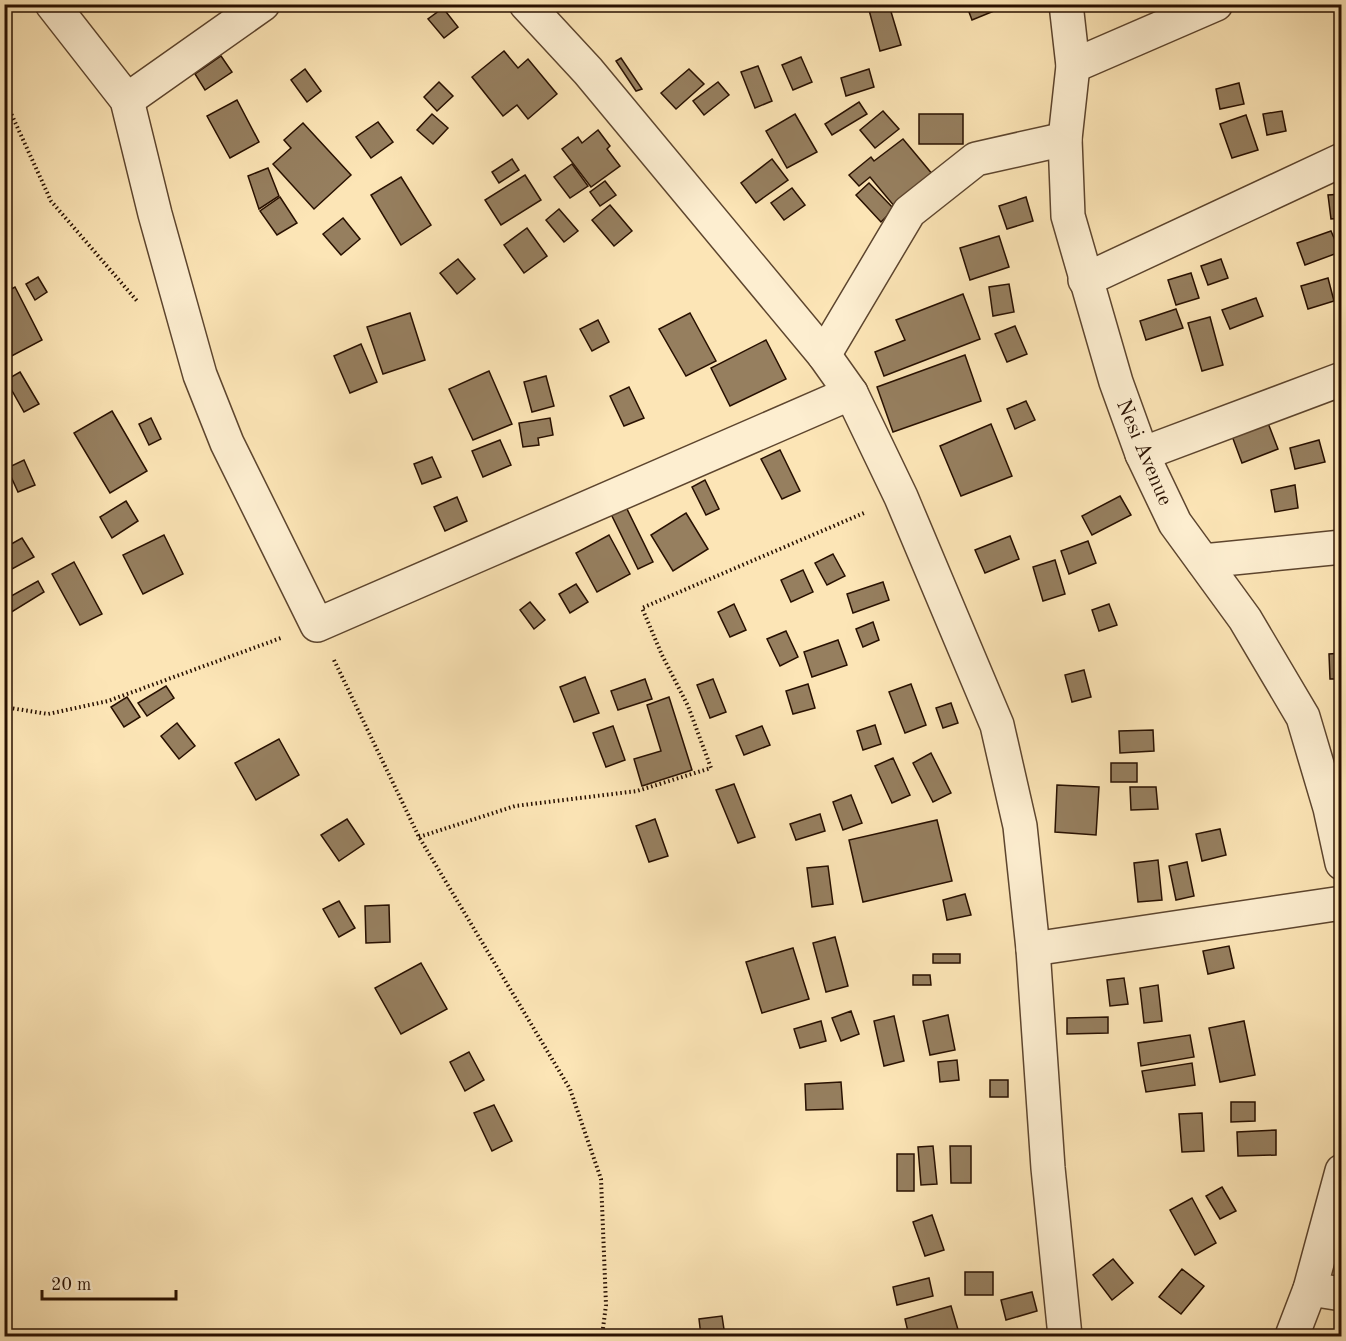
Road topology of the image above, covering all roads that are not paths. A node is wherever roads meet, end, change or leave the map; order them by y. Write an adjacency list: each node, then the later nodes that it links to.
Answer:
1 (52, 4): 7 (street)
2 (263, 4): 7 (street)
3 (526, 4): 11 (street)
4 (1066, 4): 6 (street, Nesi Avenue)
5 (1216, 4): 6 (street)
6 (1073, 66): 8 (street, Nesi Avenue)
7 (127, 100): 13 (street)
8 (1065, 139): 10 (street, Nesi Avenue); 11 (street)
9 (1341, 160): 10 (street)
10 (1085, 280): 14 (street, Nesi Avenue)
11 (824, 355): 13 (street)
12 (1341, 379): 14 (street)
13 (851, 393): 19 (street)
14 (1142, 454): 16 (street, Nesi Avenue)
15 (1341, 547): 16 (street)
16 (1203, 561): 17 (street, Nesi Avenue)
17 (1341, 863)
18 (1341, 903): 19 (street)
19 (1033, 949): 22 (street)
20 (1341, 1171): 21 (street)
21 (1326, 1291): 23 (street)
22 (1065, 1336)
23 (1292, 1336)

